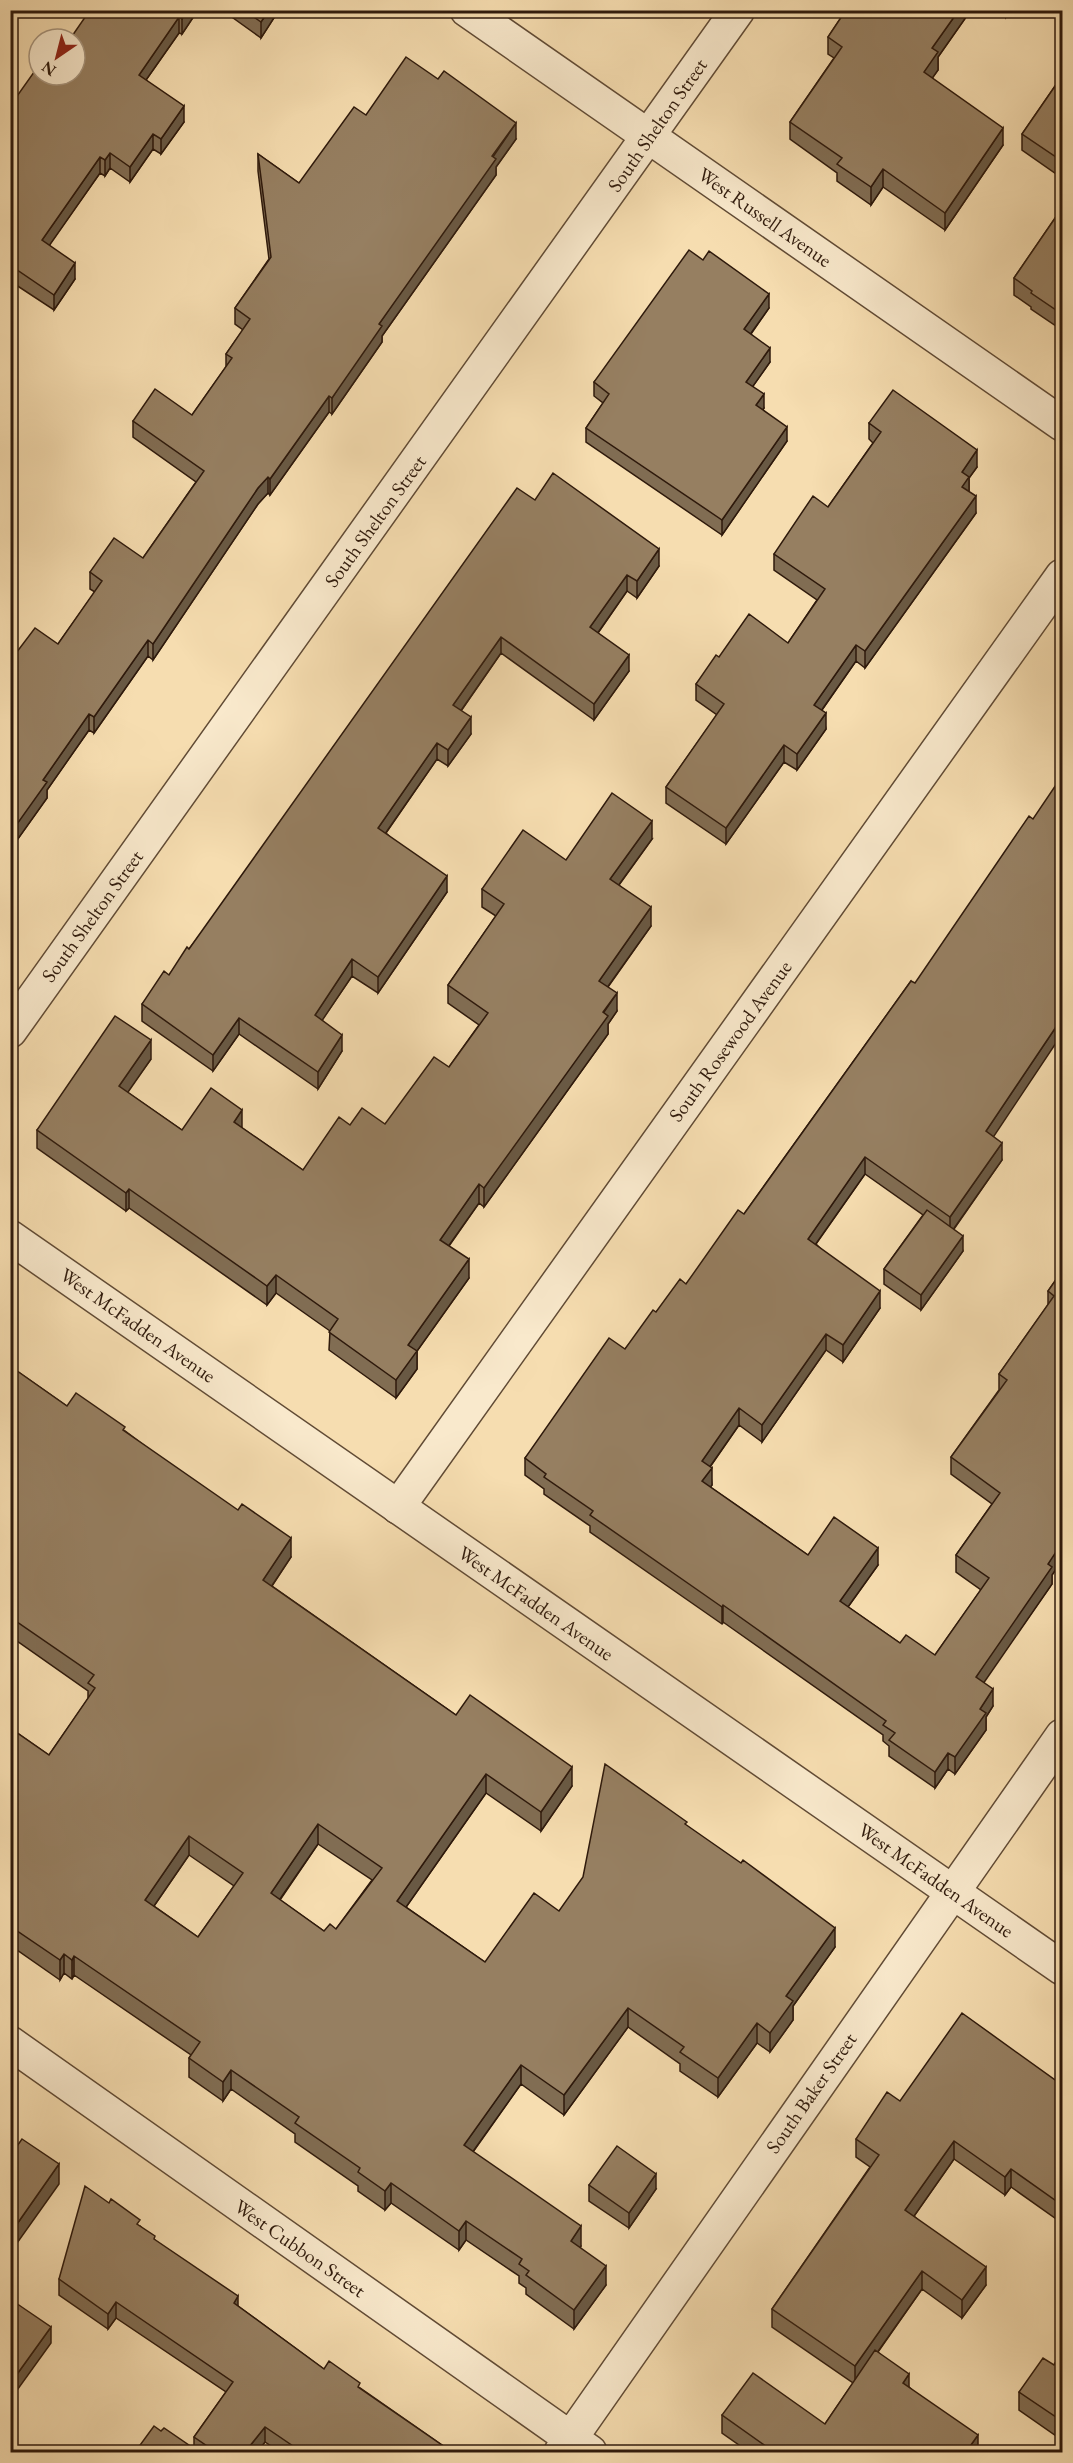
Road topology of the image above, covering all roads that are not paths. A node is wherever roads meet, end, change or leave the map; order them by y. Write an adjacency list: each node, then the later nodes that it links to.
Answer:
1 (467, 10): 3 (street, West Russell Avenue)
2 (738, 10): 3 (street, South Shelton Street)
3 (649, 137): 4 (street, West Russell Avenue); 6 (street, South Shelton Street)
4 (1062, 424)
5 (1062, 576): 8 (street, South Rosewood Avenue)
6 (10, 1031)
7 (10, 1237): 8 (street, West McFadden Avenue)
8 (398, 1507): 10 (street, West McFadden Avenue)
9 (1062, 1736): 10 (street, South Baker Street)
10 (951, 1891): 11 (street, West McFadden Avenue); 13 (street, South Baker Street)
11 (1062, 1968)
12 (10, 2043): 13 (street, West Cubbon Street)
13 (574, 2448)

